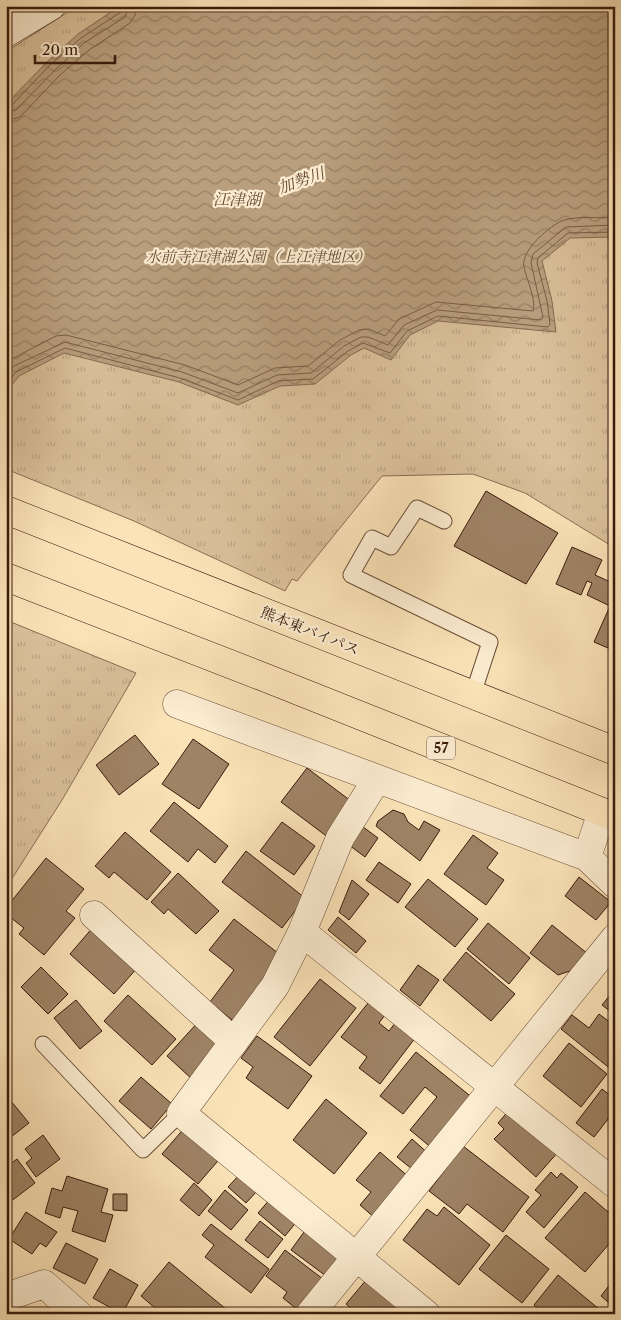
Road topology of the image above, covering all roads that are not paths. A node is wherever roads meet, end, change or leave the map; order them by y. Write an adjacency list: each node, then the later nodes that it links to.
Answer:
1 (51, 6): 2 (street)
2 (6, 33)
3 (6, 510): 6 (highway, 熊本東バイパス)
4 (444, 521): 6 (lane)
5 (6, 577): 10 (highway, 57)
6 (473, 694): 8 (highway, 熊本東バイパス)
7 (177, 704): 9 (street)
8 (615, 750)
9 (377, 779): 11 (street); 14 (street)
10 (608, 815): 11 (street)
11 (587, 857): 12 (street)
12 (615, 884)
13 (94, 915): 16 (street)
14 (302, 932): 16 (street); 18 (street)
15 (615, 938): 18 (street)
16 (234, 1042): 19 (street)
17 (43, 1044): 19 (lane)
18 (496, 1086): 20 (street); 21 (street)
19 (181, 1113): 21 (street)
20 (615, 1184)
21 (356, 1257): 24 (street); 25 (street)
22 (6, 1297): 23 (street)
23 (78, 1314)
24 (310, 1314)
25 (426, 1314)

